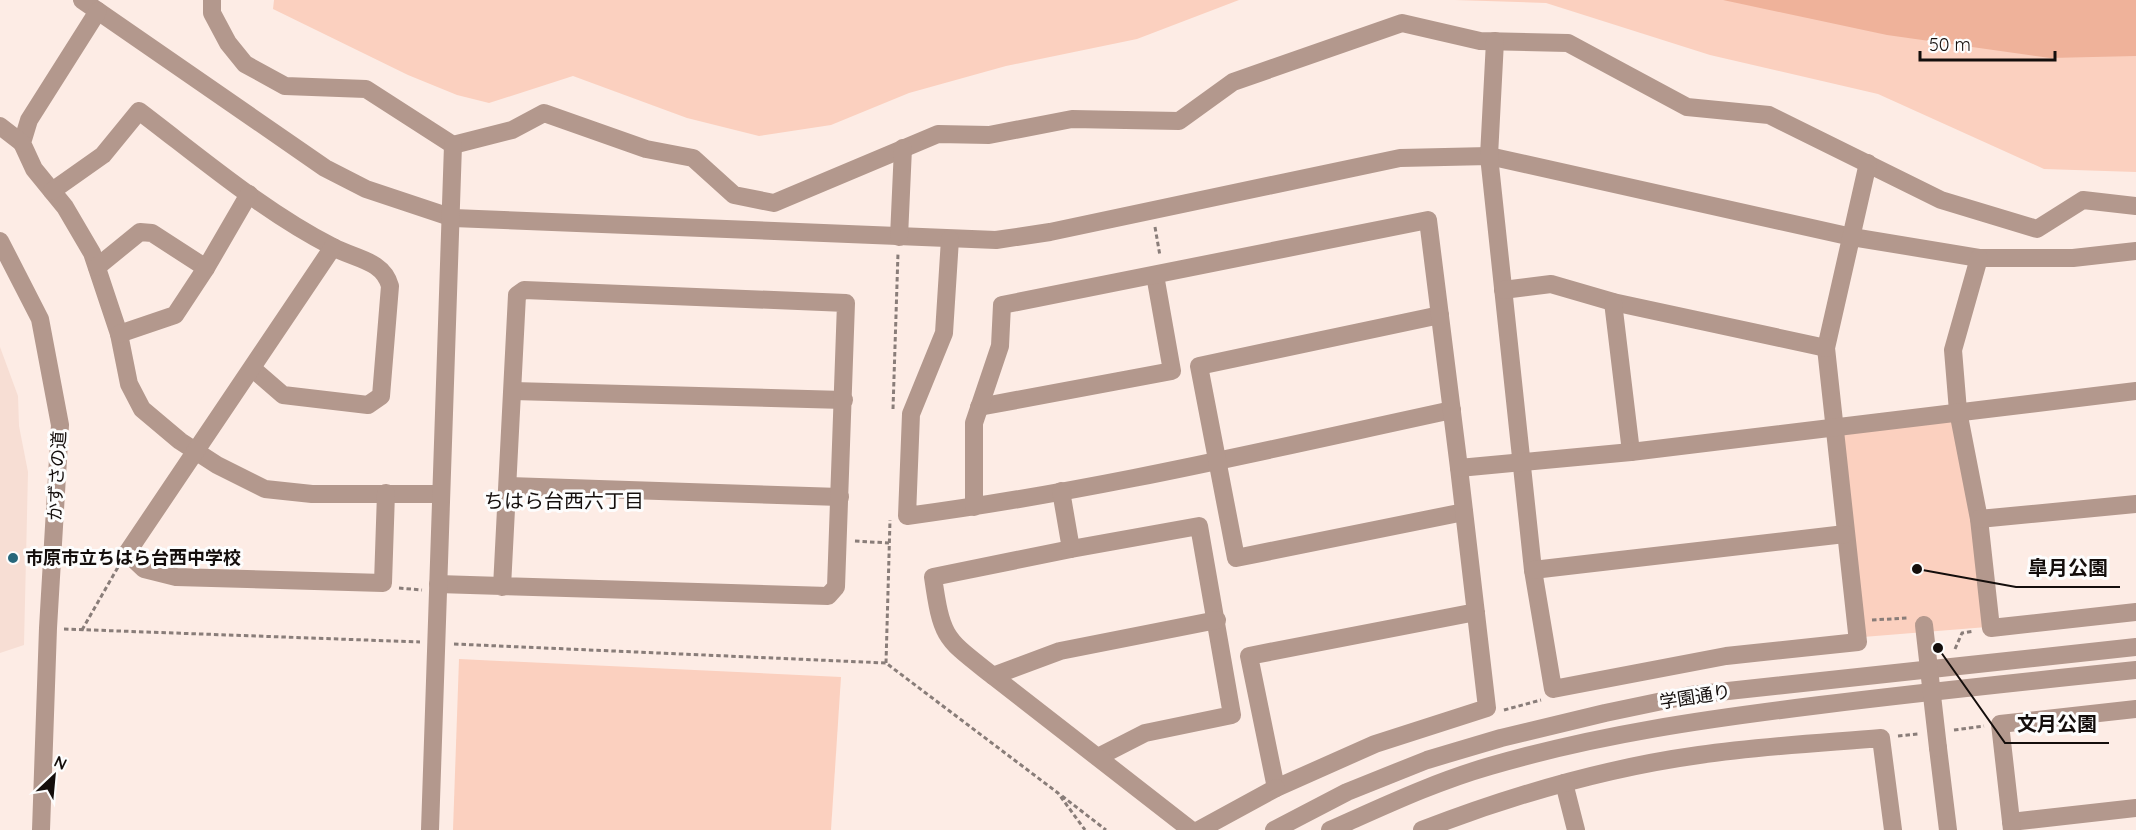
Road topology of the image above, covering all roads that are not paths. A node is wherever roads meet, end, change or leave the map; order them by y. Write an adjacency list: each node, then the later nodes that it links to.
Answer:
1 (82, 0): 3 (street)
2 (212, 0): 7 (street)
3 (98, 11): 6 (street); 14 (street)
4 (1495, 41): 8 (street); 9 (street); 10 (street)
5 (0, 126): 6 (street)
6 (22, 143): 11 (street)
7 (453, 146): 8 (street); 14 (street)
8 (903, 148): 15 (street)
9 (1489, 156): 16 (street); 17 (street); 25 (street)
10 (1868, 163): 13 (street); 16 (street)
11 (52, 191): 12 (street); 22 (street)
12 (249, 194): 19 (street); 23 (street)
13 (2136, 206)
14 (453, 218): 15 (street); 46 (street)
15 (898, 237): 17 (street)
16 (1852, 237): 21 (street); 29 (street)
17 (950, 238): 49 (street)
18 (0, 241): 70 (street, かずさの道)
19 (333, 247): 30 (street); 30 (street)
20 (2136, 251): 21 (street)
21 (1978, 258): 36 (street)
22 (97, 267): 23 (street); 28 (street)
23 (206, 268): 28 (street)
24 (1155, 275): 27 (street); 34 (street); 34 (street)
25 (1503, 290): 26 (street); 41 (street)
26 (1613, 302): 29 (street); 39 (street)
27 (1440, 315): 35 (street); 40 (street)
28 (119, 334): 38 (street)
29 (1826, 348): 37 (street)
30 (253, 369): 38 (street)
31 (513, 391): 33 (street); 33 (street); 43 (street)
32 (2136, 391): 36 (street)
33 (844, 400): 47 (street)
34 (979, 407): 49 (street)
35 (1452, 410): 40 (street); 42 (street)
36 (1958, 411): 37 (street); 51 (street)
37 (1833, 426): 39 (street); 52 (street)
38 (194, 451): 45 (street); 45 (street)
39 (1631, 452): 41 (street)
40 (1219, 461): 44 (street); 50 (street)
41 (1521, 462): 42 (street); 54 (street)
42 (1459, 468): 50 (street)
43 (508, 486): 47 (street); 56 (street)
44 (1060, 491): 49 (street); 53 (street)
45 (386, 493): 46 (street)
46 (441, 494): 55 (street)
47 (840, 497): 56 (street)
48 (2136, 504): 51 (street)
49 (974, 507)
50 (1464, 512): 57 (street)
51 (1979, 519): 58 (street)
52 (1845, 534): 54 (street); 54 (street)
53 (1071, 549): 59 (street); 63 (street)
54 (1533, 570)
55 (438, 587): 56 (street); 71 (street)
56 (502, 587)
57 (1476, 612): 67 (street); 67 (street)
58 (2136, 612)
59 (1217, 620): 63 (street); 65 (street)
60 (1924, 625): 79 (street, bridge)
61 (2136, 647): 74 (street, 学園通り)
62 (2136, 670): 75 (street, 学園通り)
63 (993, 676): 65 (street)
64 (2136, 709): 69 (street)
65 (1098, 757): 72 (street)
66 (1564, 783): 76 (street); 77 (street); 78 (street)
67 (1276, 788): 73 (street)
68 (2136, 808): 69 (street)
69 (2012, 826)
70 (41, 830)
71 (430, 830)
72 (1191, 830)
73 (1199, 830)
74 (1274, 830)
75 (1330, 830)
76 (1422, 830)
77 (1576, 830)
78 (1893, 830)
79 (1947, 830)

